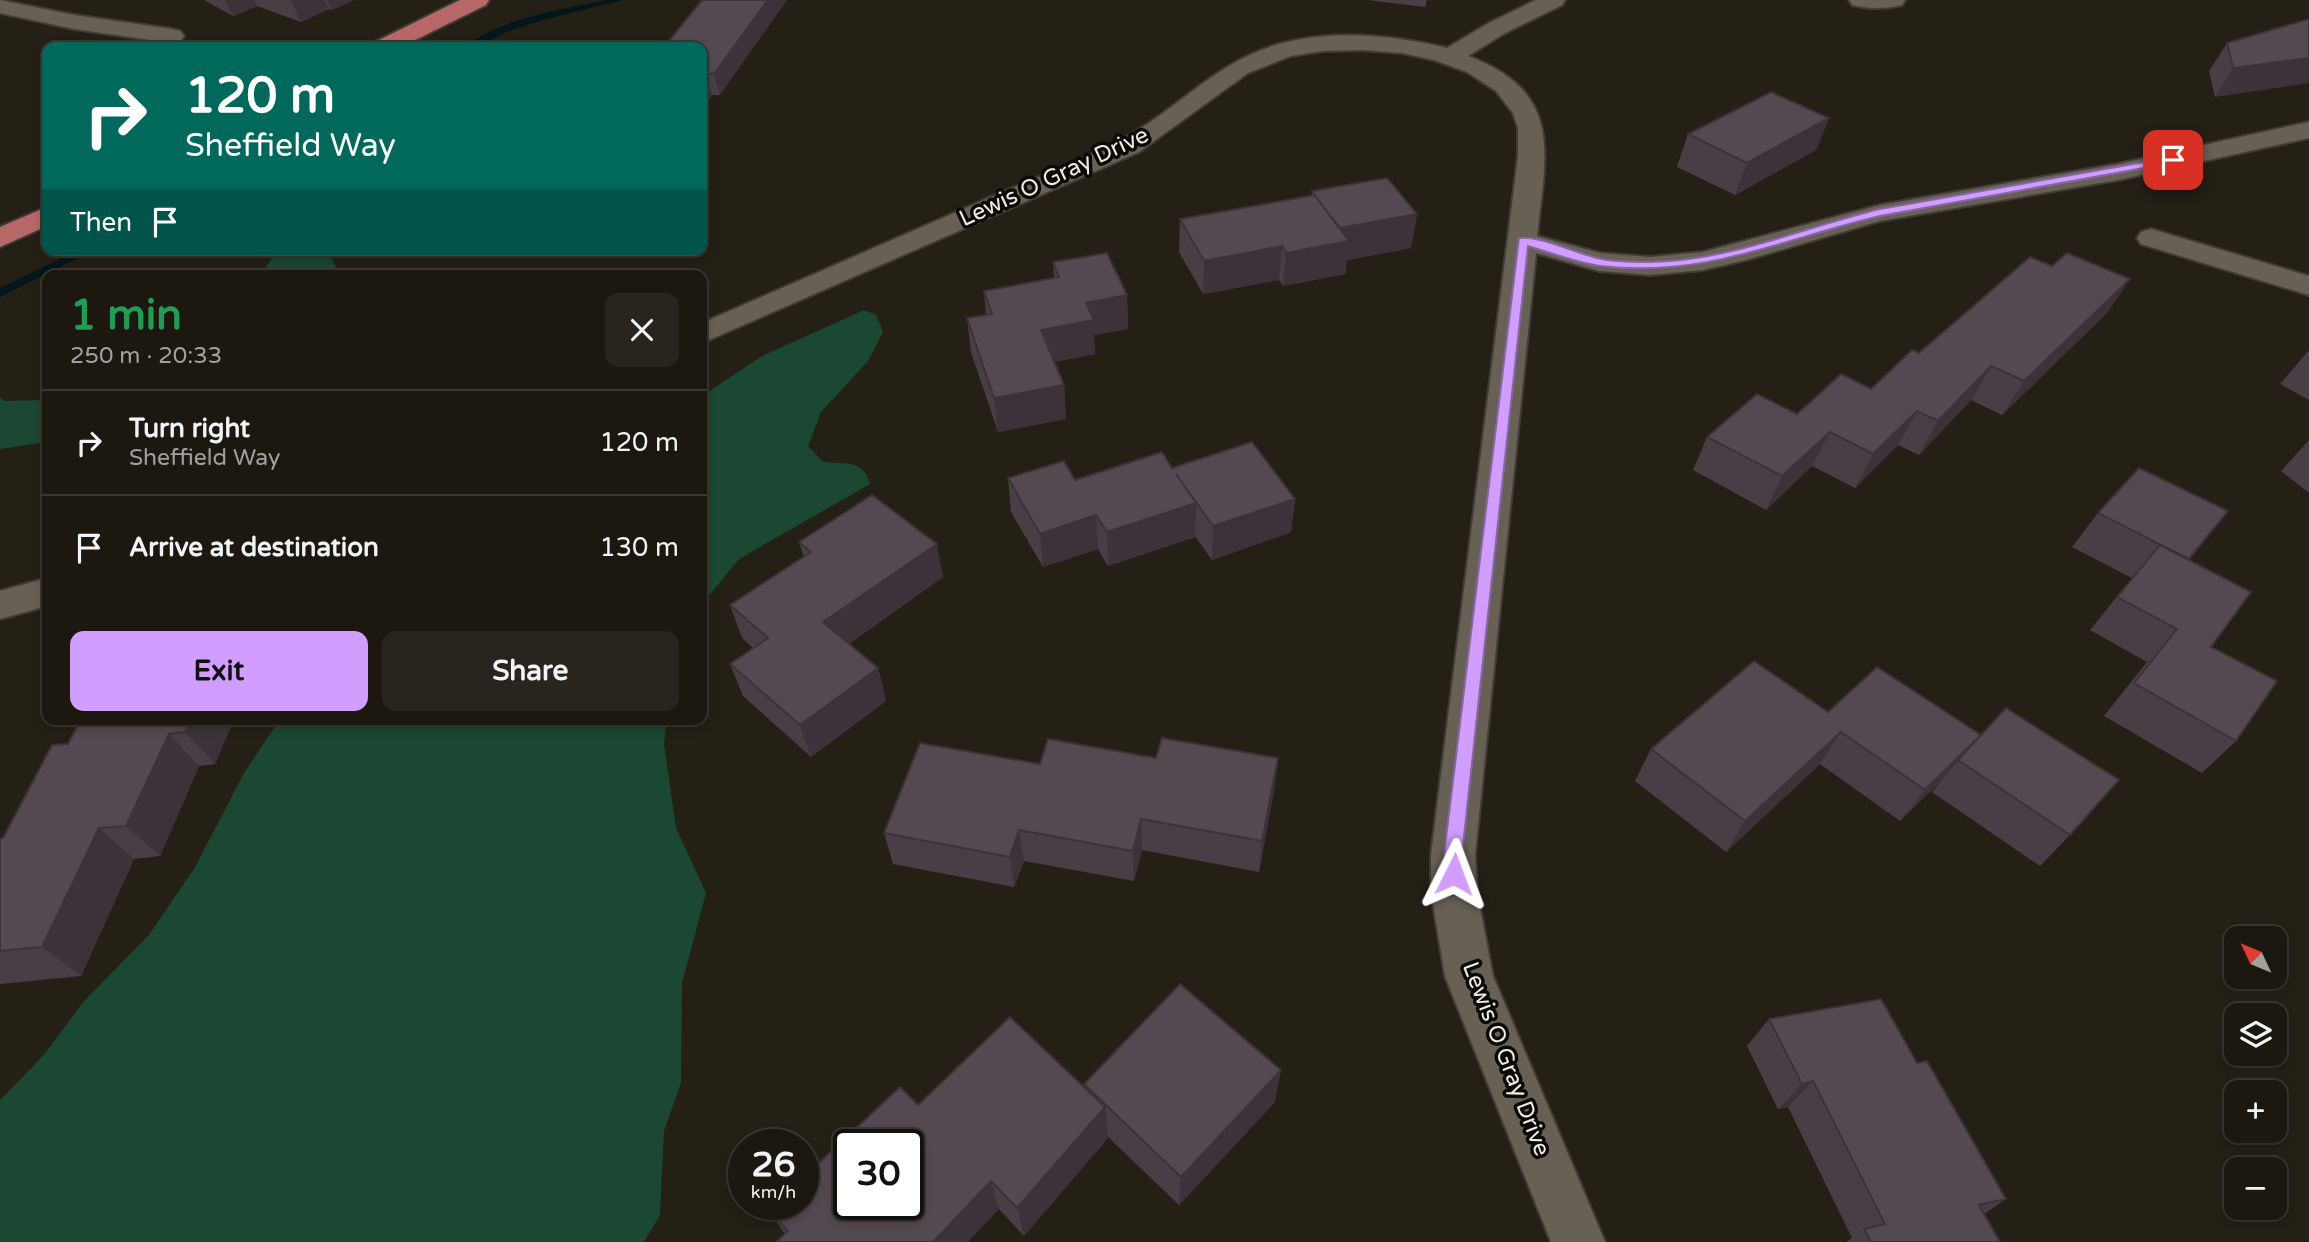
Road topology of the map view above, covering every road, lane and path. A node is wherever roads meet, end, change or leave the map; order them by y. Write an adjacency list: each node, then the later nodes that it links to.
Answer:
1 (478, 0): 7 (main road)
2 (1554, 0): 8 (street)
3 (1860, 0): 4 (street)
4 (1894, 0)
5 (0, 6): 6 (street)
6 (172, 36)
7 (393, 42)
8 (1449, 57): 13 (street, Lewis O Gray Drive); 15 (street, Lewis O Gray Drive)
9 (2309, 130): 13 (street)
10 (42, 217): 11 (main road)
11 (0, 238)
12 (2151, 238): 14 (street)
13 (1523, 241): 16 (street, Lewis O Gray Drive)
14 (2309, 286)
15 (707, 332)
16 (1578, 1242)

